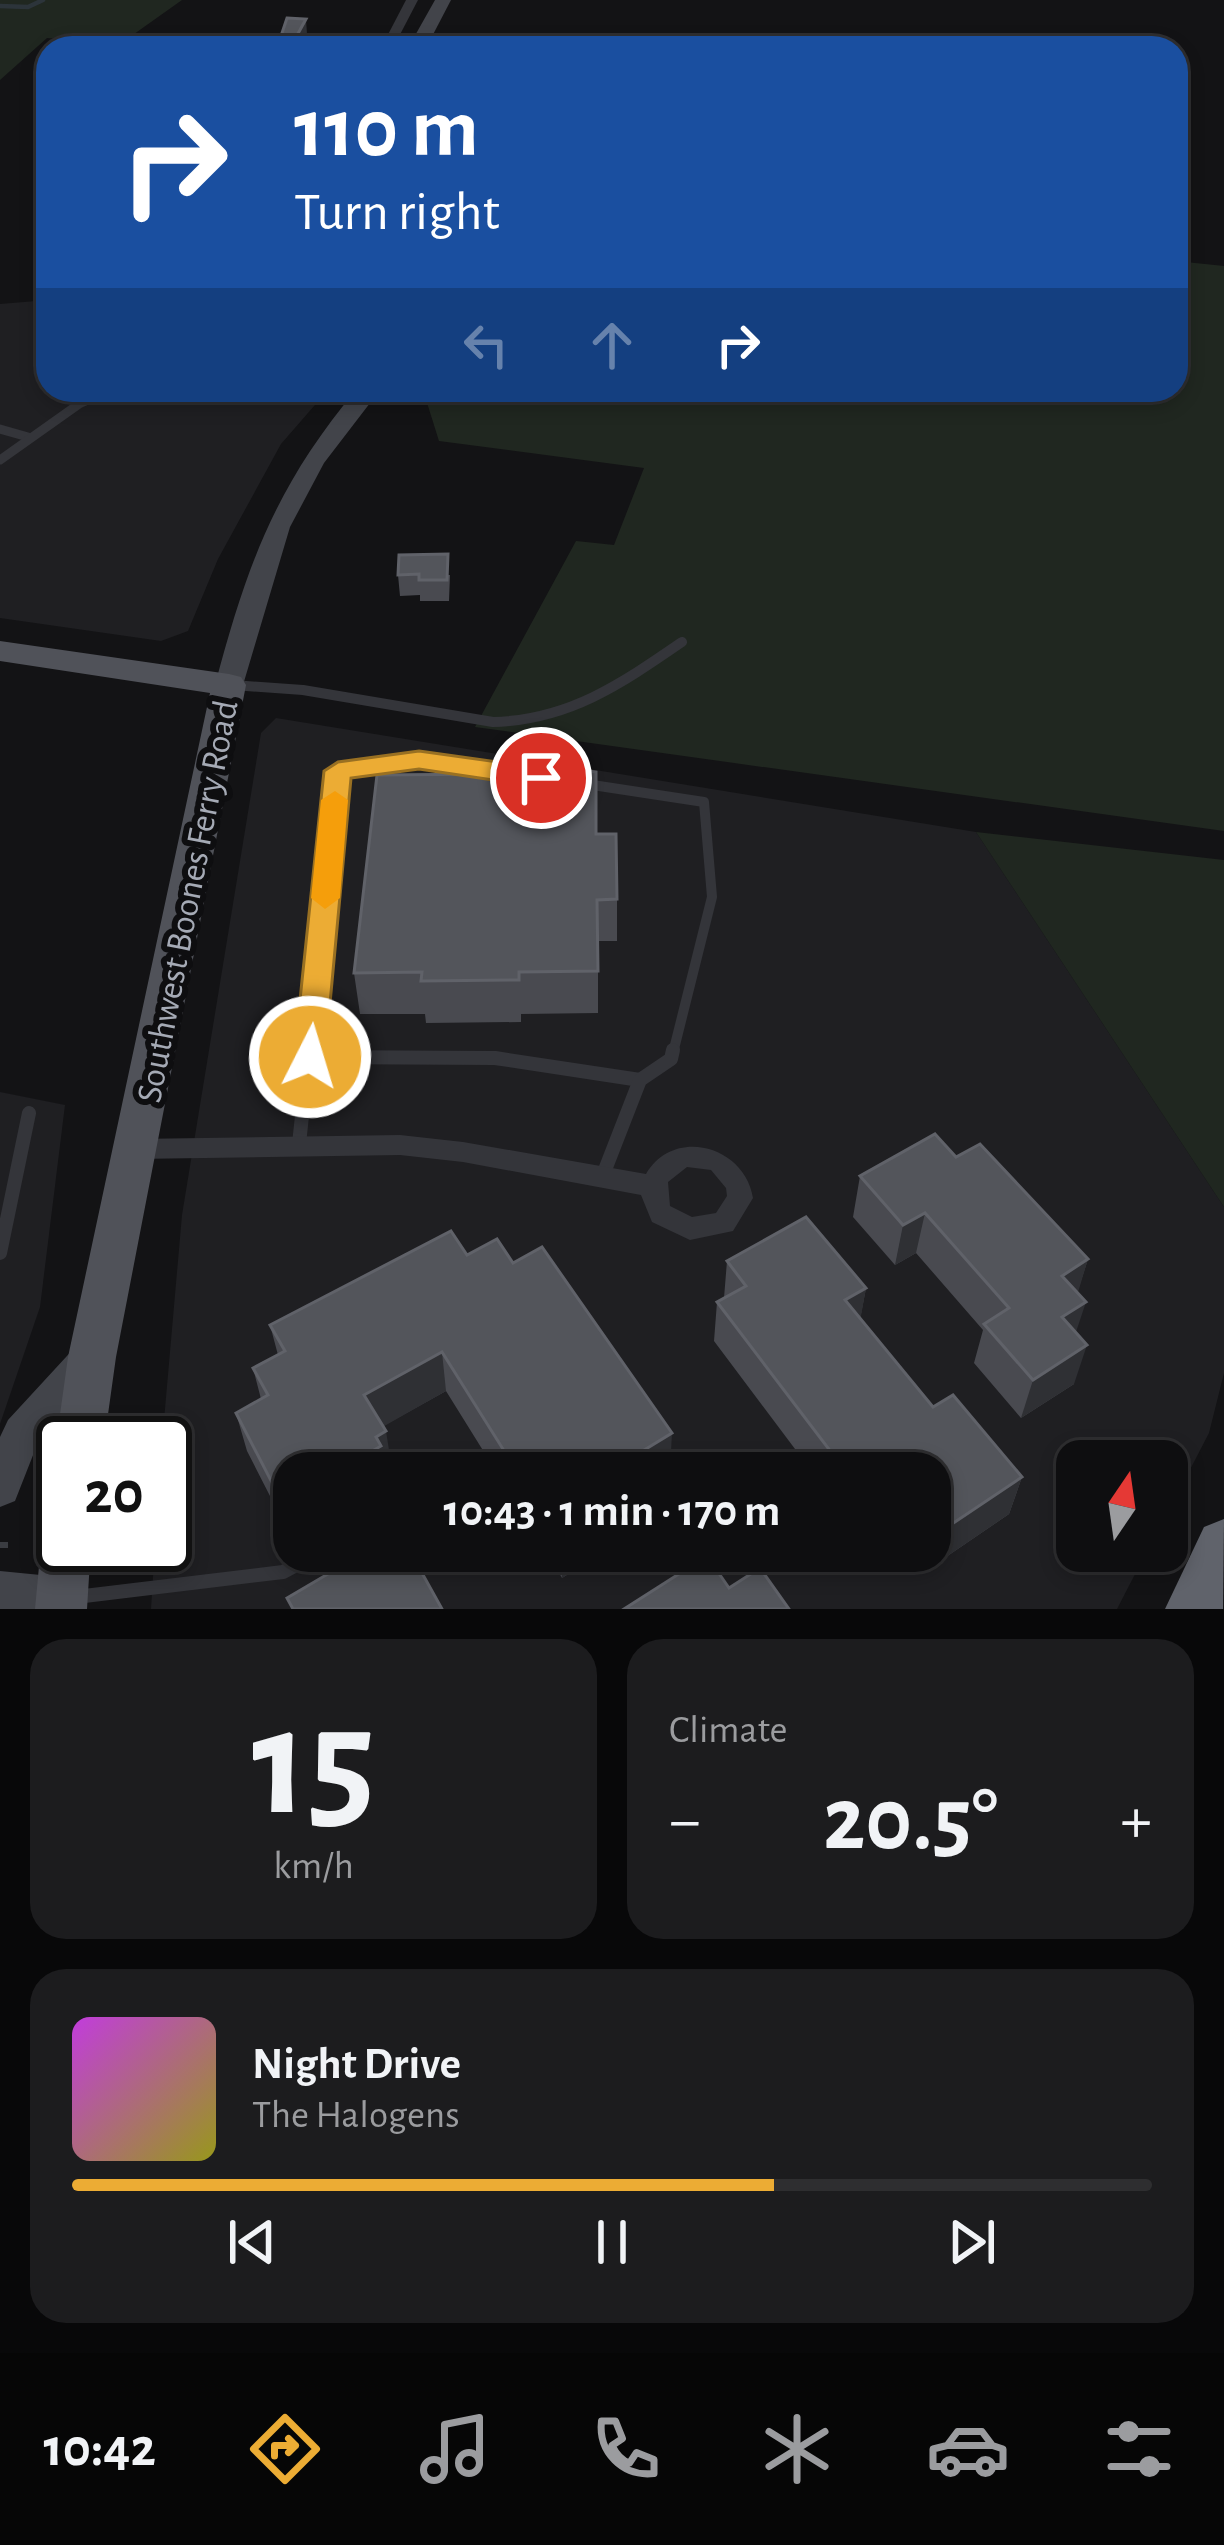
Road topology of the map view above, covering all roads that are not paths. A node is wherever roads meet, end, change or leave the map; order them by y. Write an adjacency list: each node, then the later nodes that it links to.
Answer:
1 (412, 0): 3 (street)
2 (443, 0): 4 (main road)
3 (393, 36)
4 (424, 36)
5 (89, 402): 8 (lane)
6 (353, 402): 12 (main road, Southwest Boones Ferry Road)
7 (0, 429): 8 (lane)
8 (28, 436): 9 (lane)
9 (0, 460)
10 (682, 642): 12 (lane)
11 (0, 651): 12 (main road)
12 (230, 685): 19 (main road, Southwest Boones Ferry Road)
13 (528, 776): 15 (lane)
14 (572, 782): 16 (lane)
15 (310, 1057): 16 (lane); 18 (lane)
16 (640, 1080): 20 (lane)
17 (29, 1113): 22 (lane)
18 (299, 1144): 19 (street); 20 (street)
19 (135, 1149): 23 (main road, Southwest Boones Ferry Road)
20 (602, 1178): 21 (street)
21 (652, 1186)
22 (0, 1253)
23 (92, 1357): 24 (main road, Southwest Boones Ferry Road); 25 (main road)
24 (84, 1416)
25 (0, 1487)
26 (1224, 1546): 31 (highway)
27 (61, 1572): 30 (main road)
28 (283, 1572): 30 (lane)
29 (0, 1593): 30 (main road)
30 (55, 1606)
31 (1193, 1609)

